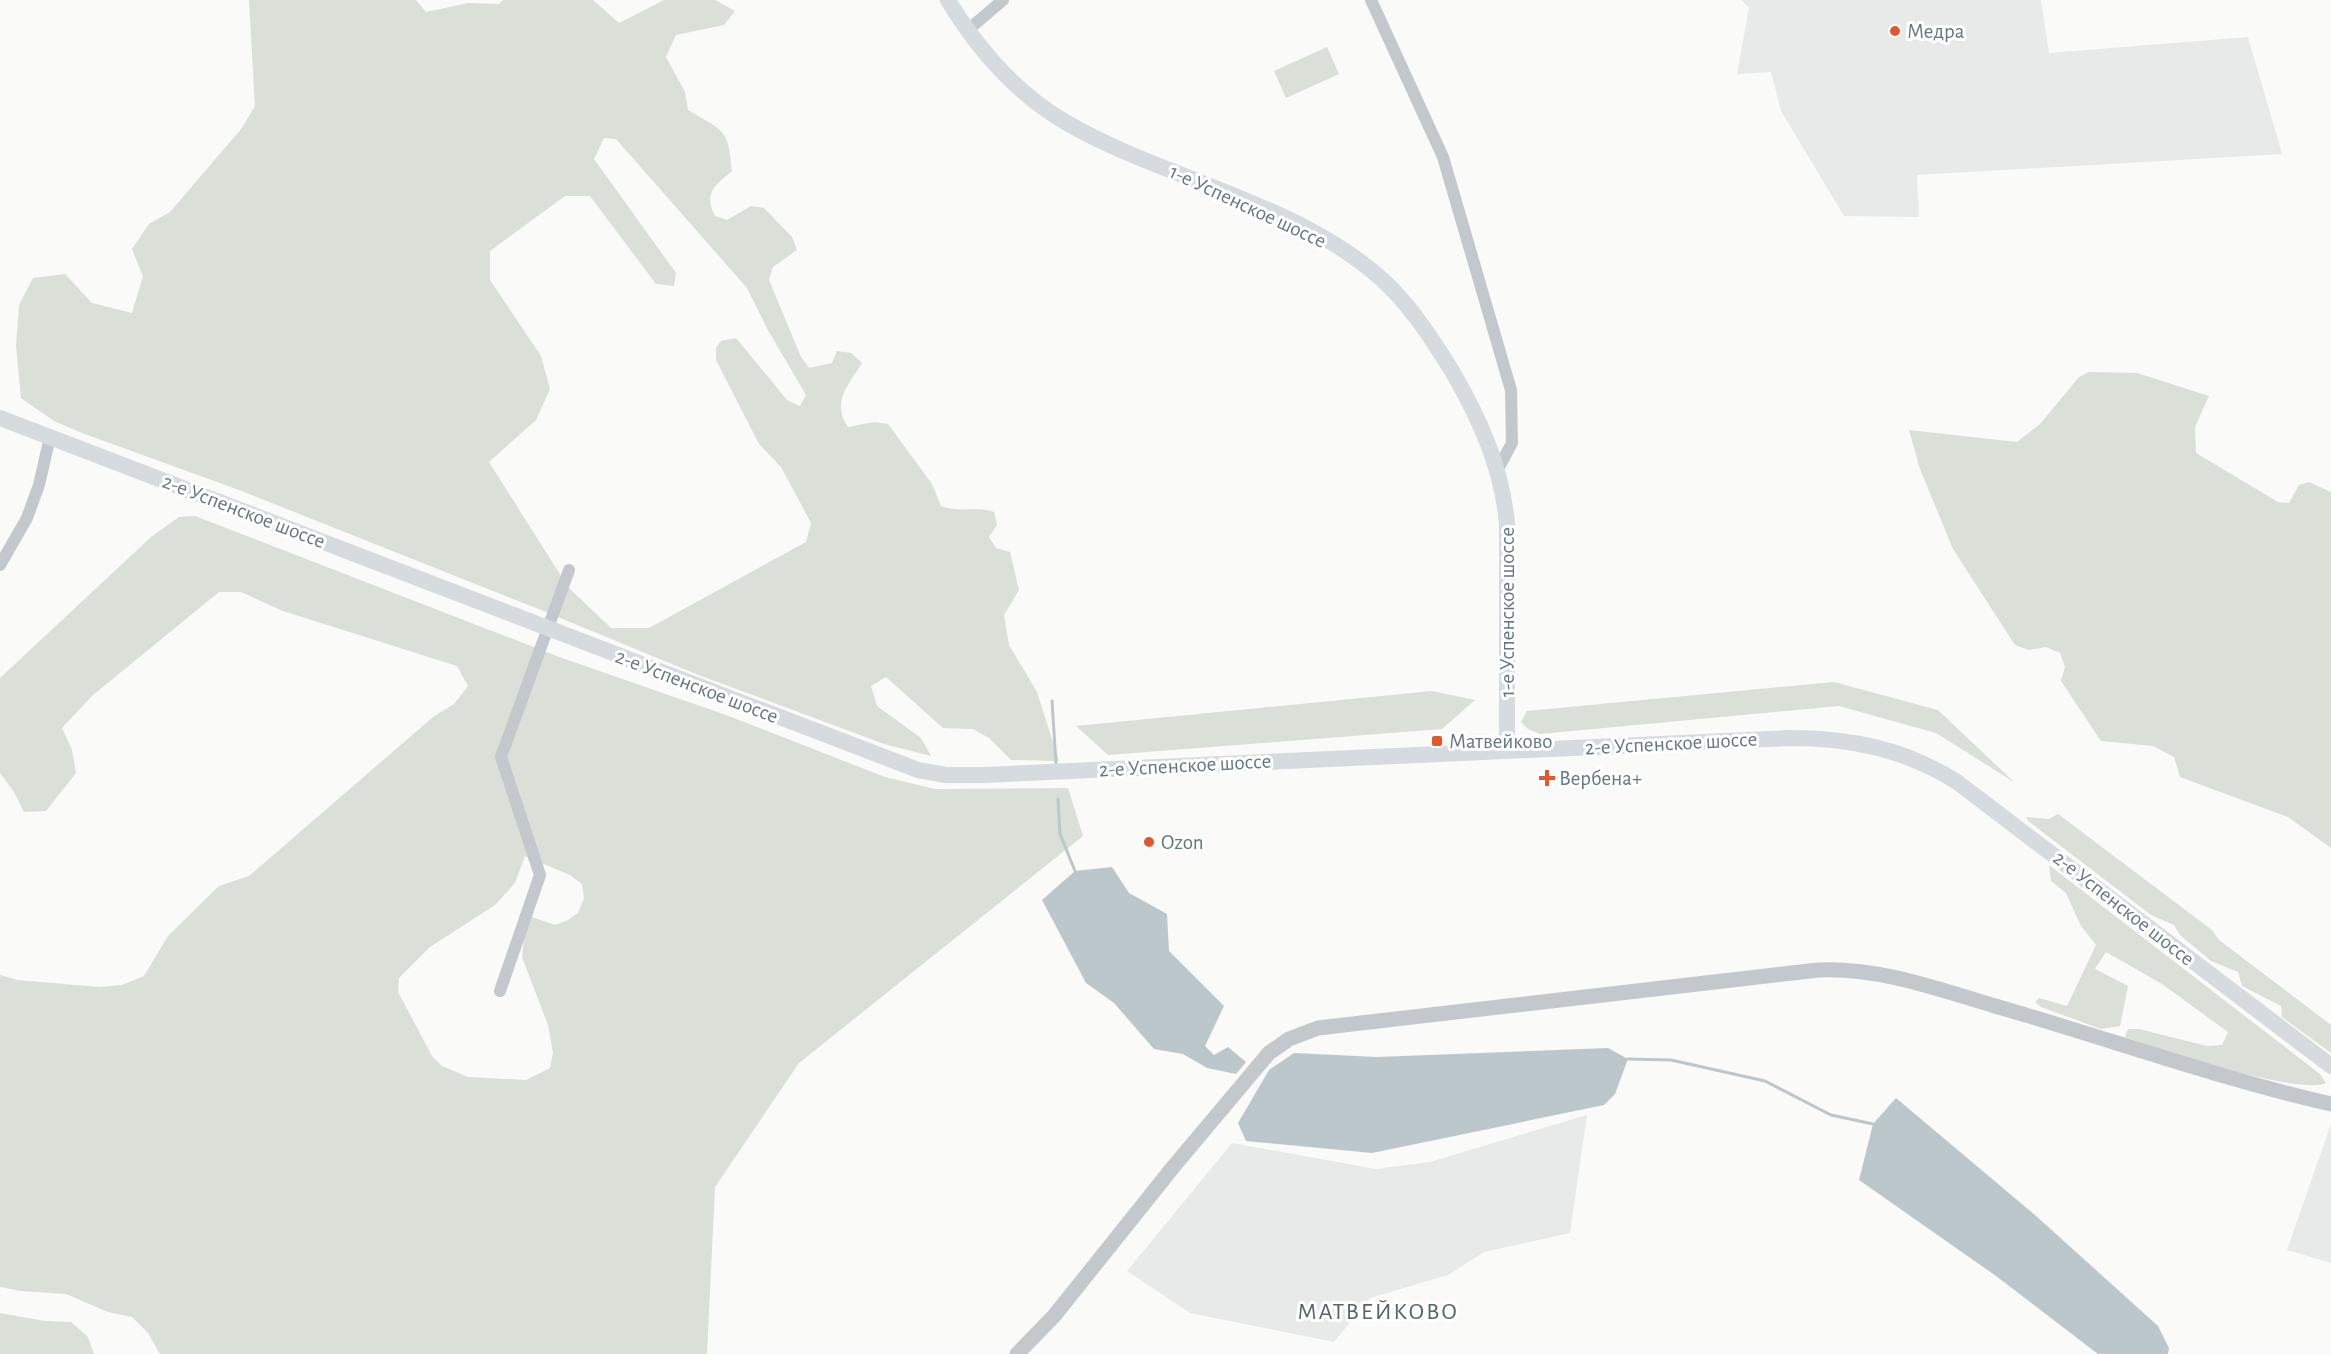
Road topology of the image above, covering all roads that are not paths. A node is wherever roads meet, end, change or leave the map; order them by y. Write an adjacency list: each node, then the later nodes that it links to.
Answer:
1 (948, 0): 4 (main road, 1-е Успенское шоссе)
2 (1003, 0): 4 (street)
3 (1371, 0): 7 (street)
4 (968, 30): 7 (main road, 1-е Успенское шоссе)
5 (0, 418): 6 (main road, 2-е Успенское шоссе)
6 (50, 437): 8 (street); 10 (main road, 2-е Успенское шоссе)
7 (1498, 469): 11 (main road, 1-е Успенское шоссе)
8 (0, 565)
9 (569, 570): 10 (street)
10 (548, 628): 11 (main road, 2-е Успенское шоссе); 12 (street)
11 (1507, 750): 13 (main road, 2-е Успенское шоссе)
12 (500, 991)
13 (2331, 1066)
14 (2331, 1104): 15 (street)
15 (1017, 1354)

